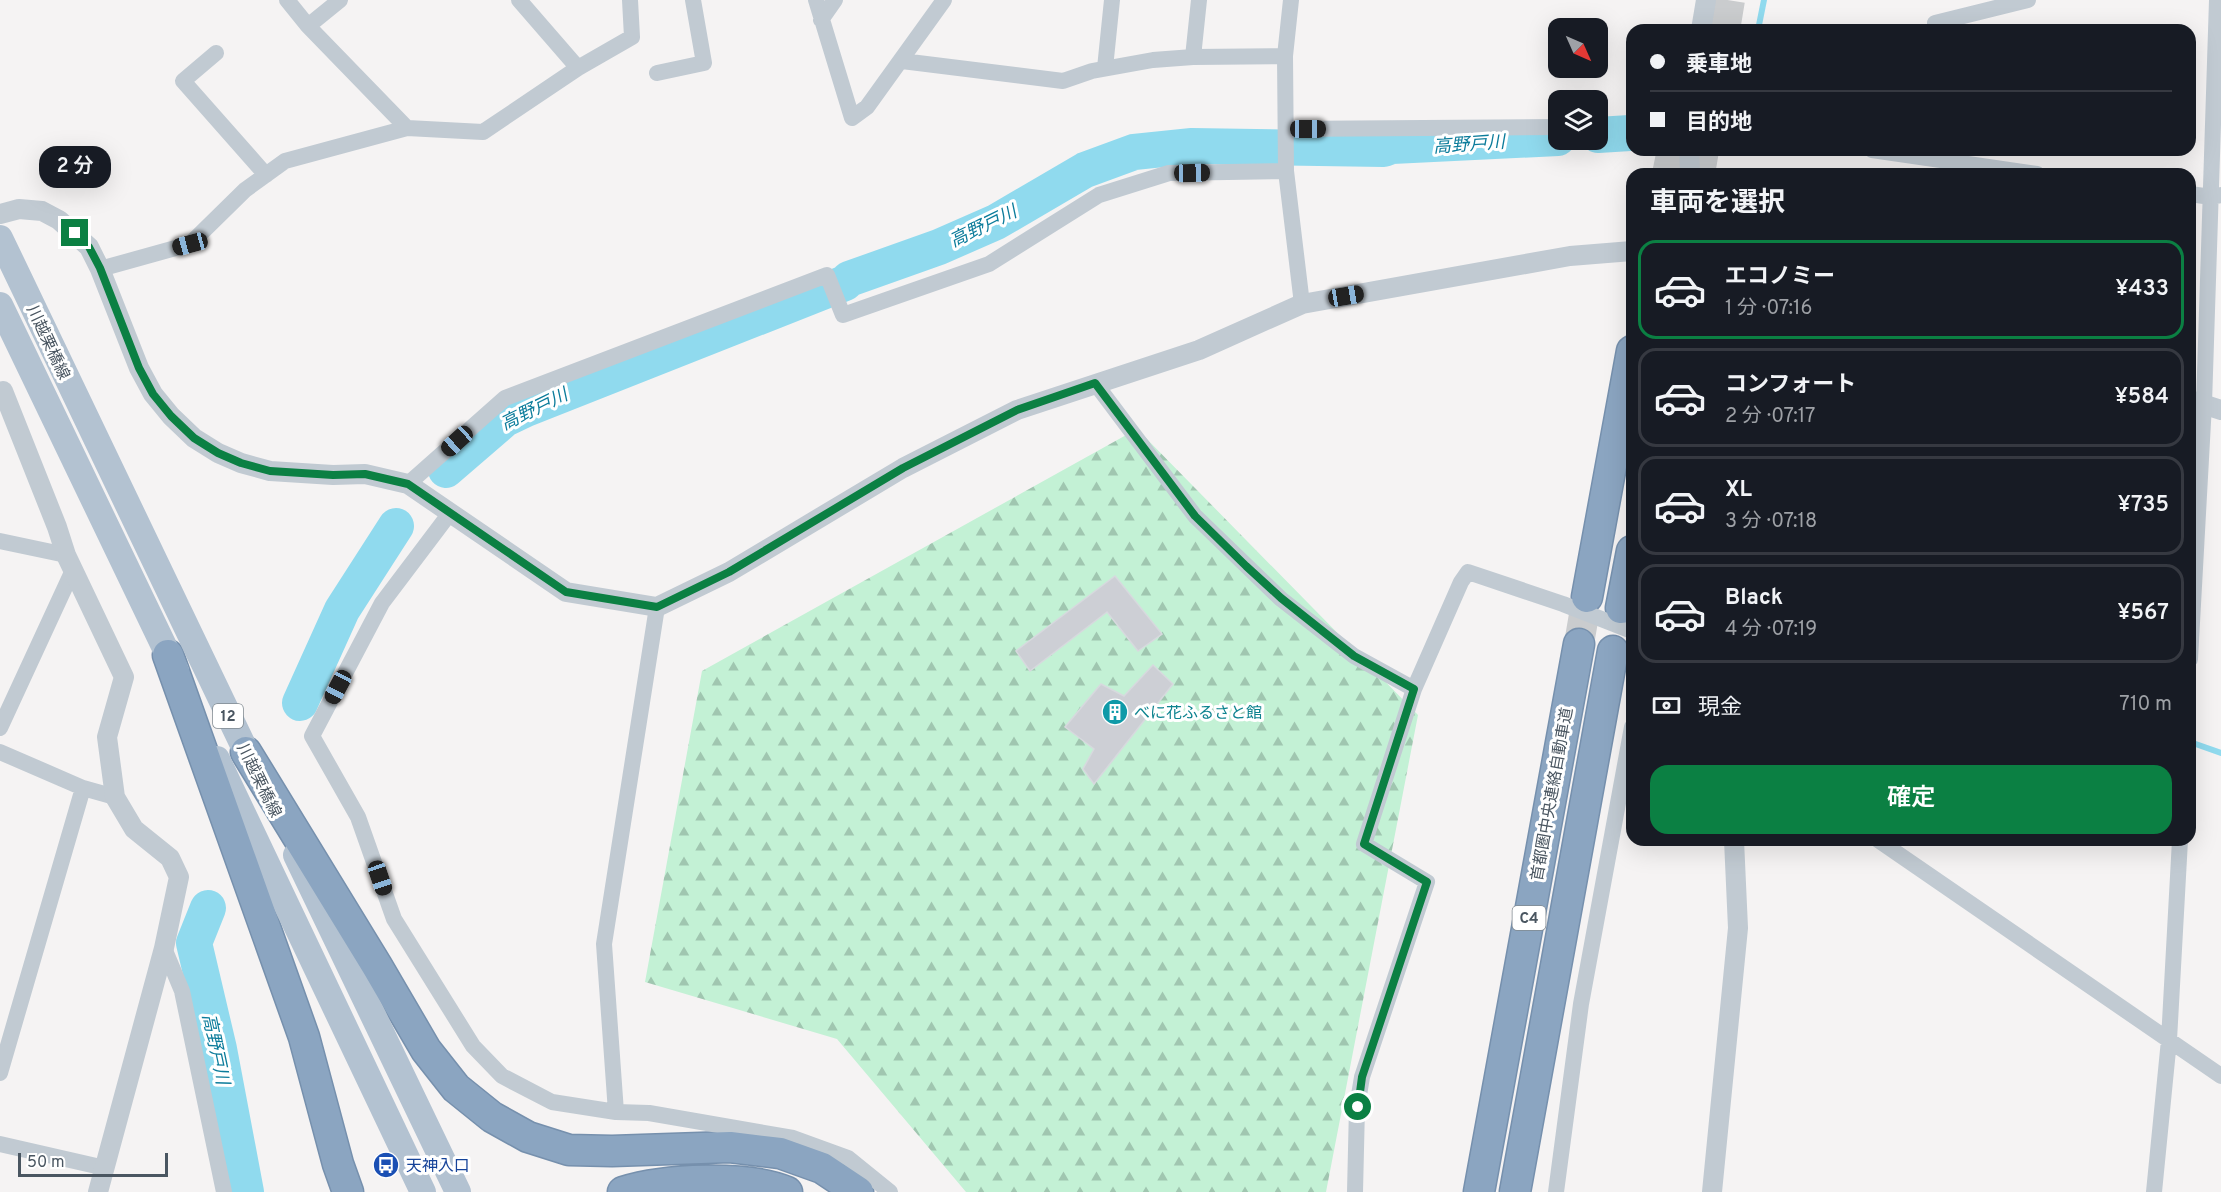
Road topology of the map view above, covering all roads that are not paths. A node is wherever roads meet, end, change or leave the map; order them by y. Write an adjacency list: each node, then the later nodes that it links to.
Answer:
1 (287, 0): 18 (street)
2 (340, 0): 18 (street)
3 (519, 0): 23 (street)
4 (630, 0): 23 (street)
5 (693, 0): 25 (street)
6 (816, 0): 15 (street)
7 (835, 0): 15 (street)
8 (944, 0): 22 (street)
9 (1112, 0): 24 (street)
10 (1199, 0): 21 (street)
11 (1291, 0): 20 (street)
12 (1706, 0): 16 (street)
13 (2028, 0): 17 (street)
14 (2217, 0): 34 (street)
15 (821, 20): 22 (street)
16 (1702, 24)
17 (1935, 24)
18 (308, 26): 27 (street)
19 (216, 53): 32 (street)
20 (1285, 56): 21 (street); 28 (street)
21 (1193, 57): 24 (street)
22 (902, 61): 24 (street)
23 (578, 68): 27 (street)
24 (1105, 68)
25 (657, 73)
26 (1548, 127): 28 (street)
27 (407, 128): 32 (street)
28 (1286, 129): 31 (street)
29 (1957, 157): 30 (street)
30 (2009, 168)
31 (1286, 171): 39 (street); 45 (street)
32 (266, 175): 38 (street)
33 (2196, 194): 34 (street)
34 (2216, 196): 44 (street)
35 (0, 214): 38 (street)
36 (0, 238): 59 (main road, 川越栗橋線 / 12)
37 (1626, 251): 39 (street)
38 (100, 268): 45 (street)
39 (1302, 304): 41 (street)
40 (0, 306): 55 (main road, 川越栗橋線 / 12)
41 (1095, 383): 52 (street); 56 (street)
42 (1626, 384): 50 (highway)
43 (1, 390): 49 (street)
44 (2205, 405): 48 (street)
45 (408, 484): 46 (street)
46 (450, 513): 52 (street); 72 (street)
47 (0, 541): 49 (street)
48 (2196, 557)
49 (70, 562): 57 (street); 62 (street)
50 (1587, 597)
51 (1626, 598): 53 (highway, C4)
52 (657, 607): 72 (street)
53 (1622, 630): 56 (street); 69 (highway, C4)
54 (1579, 644): 67 (highway, 首都圏中央連絡自動車道 / C4)
55 (168, 655): 77 (highway); 78 (main road, 川越栗橋線 / 12)
56 (1414, 689): 84 (street)
57 (0, 728)
58 (0, 752): 61 (street)
59 (246, 752): 79 (main road, 川越栗橋線 / 12); 82 (highway)
60 (1626, 760): 89 (street)
61 (83, 788): 62 (street); 70 (street)
62 (115, 797): 66 (street)
63 (1734, 846): 90 (street)
64 (1887, 846): 68 (street)
65 (2180, 846): 68 (street)
66 (165, 948): 74 (street); 76 (street)
67 (1515, 993): 85 (highway); 86 (highway, 首都圏中央連絡自動車道 / C4)
68 (2169, 1041): 71 (street); 91 (street)
69 (1538, 1065): 87 (highway, C4); 88 (highway)
70 (0, 1072)
71 (2221, 1076)
72 (616, 1112): 83 (street)
73 (0, 1144): 74 (street)
74 (105, 1168): 75 (street)
75 (98, 1192)
76 (224, 1192)
77 (348, 1192)
78 (423, 1192)
79 (458, 1192)
80 (623, 1192): 81 (highway)
81 (787, 1192)
82 (858, 1192)
83 (890, 1192)
84 (1356, 1192)
85 (1463, 1192)
86 (1479, 1192)
87 (1515, 1192)
88 (1524, 1192)
89 (1556, 1192)
90 (1712, 1192)
91 (2154, 1192)

